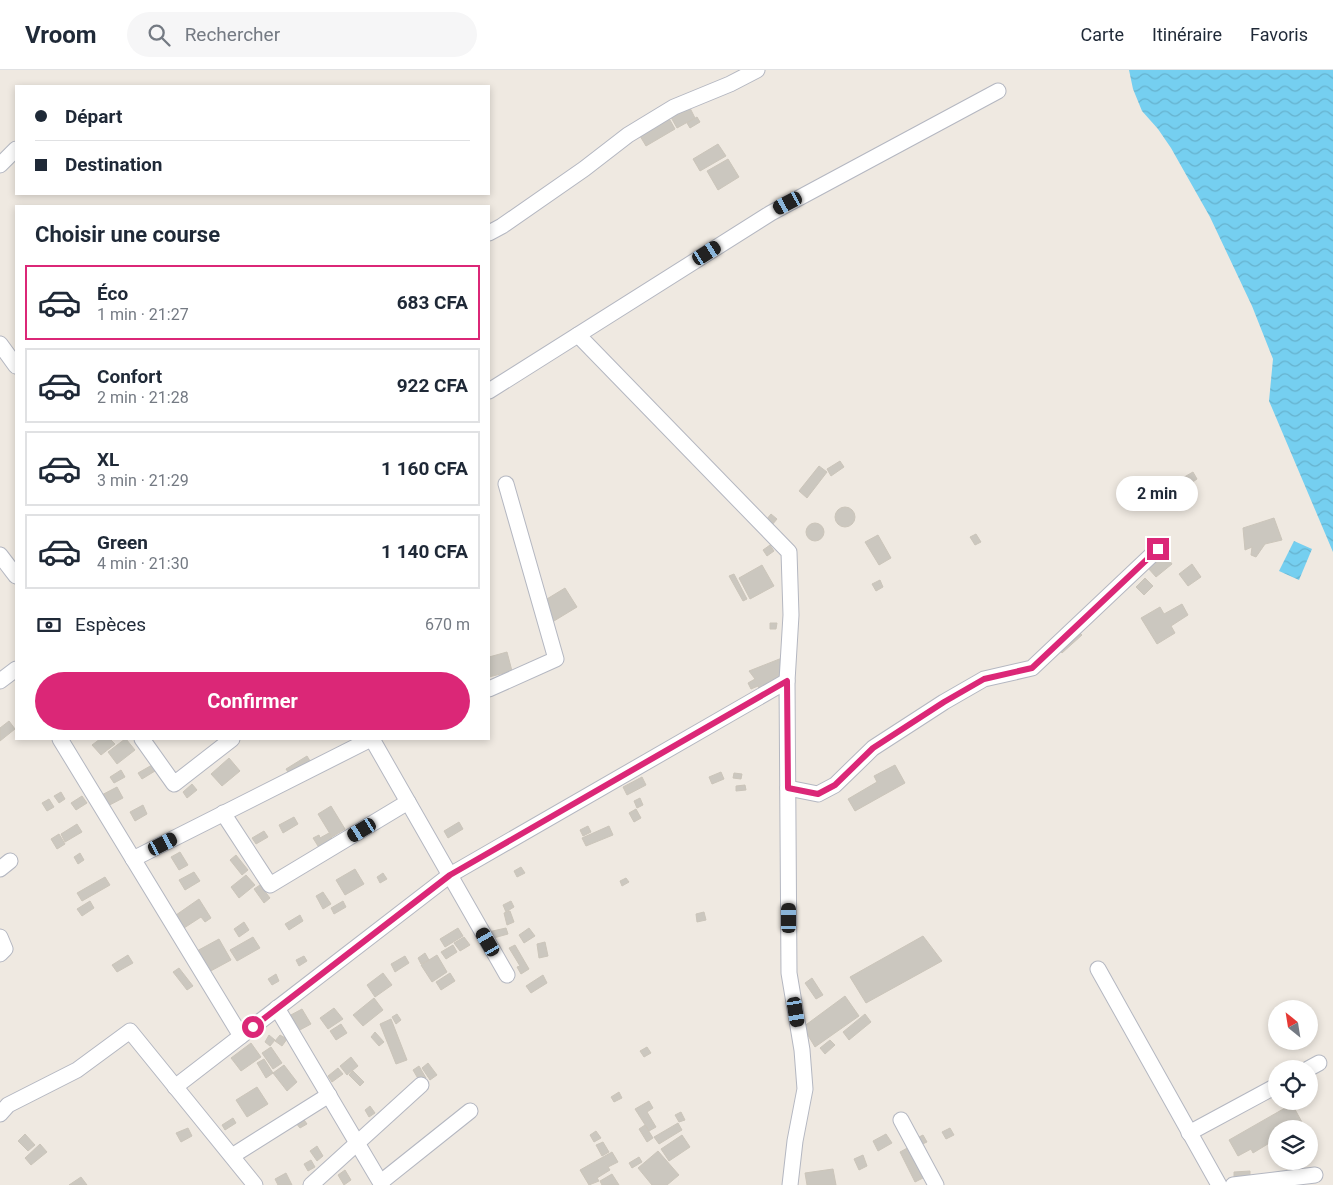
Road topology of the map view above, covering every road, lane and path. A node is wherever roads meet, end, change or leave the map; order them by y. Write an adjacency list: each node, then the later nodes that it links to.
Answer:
1 (757, 70): 5 (street)
2 (998, 91): 6 (street)
3 (15, 150): 4 (street)
4 (0, 165)
5 (490, 232)
6 (578, 335): 9 (street); 16 (street)
7 (0, 344): 8 (street)
8 (15, 365)
9 (490, 390)
10 (506, 484): 17 (street)
11 (1158, 549): 23 (street)
12 (0, 555): 13 (street)
13 (15, 575)
14 (15, 669): 15 (street)
15 (0, 681)
16 (787, 681): 23 (street); 27 (street)
17 (490, 689)
18 (61, 740): 26 (street)
19 (143, 740): 20 (street)
20 (231, 740)
21 (369, 740): 25 (street)
22 (372, 740): 24 (street)
23 (788, 788): 48 (street)
24 (408, 802): 25 (street); 27 (street)
25 (223, 813): 26 (street)
26 (133, 859): 33 (street)
27 (450, 875): 31 (street); 32 (street)
28 (0, 937): 29 (street)
29 (0, 954)
30 (1098, 969): 41 (street)
31 (507, 975)
32 (277, 1008): 33 (street); 37 (street)
33 (241, 1036): 35 (street)
34 (421, 1084): 42 (street)
35 (176, 1087): 39 (street); 43 (street)
36 (1268, 1090): 41 (street)
37 (328, 1095): 42 (street); 43 (street)
38 (470, 1112): 45 (street)
39 (0, 1114)
40 (901, 1120): 49 (street)
41 (1190, 1133): 50 (street)
42 (357, 1143): 45 (street); 47 (street)
43 (232, 1156): 46 (street)
44 (1314, 1175): 51 (street)
45 (381, 1184)
46 (255, 1185)
47 (311, 1185)
48 (790, 1185)
49 (936, 1185)
50 (1219, 1185)
51 (1233, 1185)

